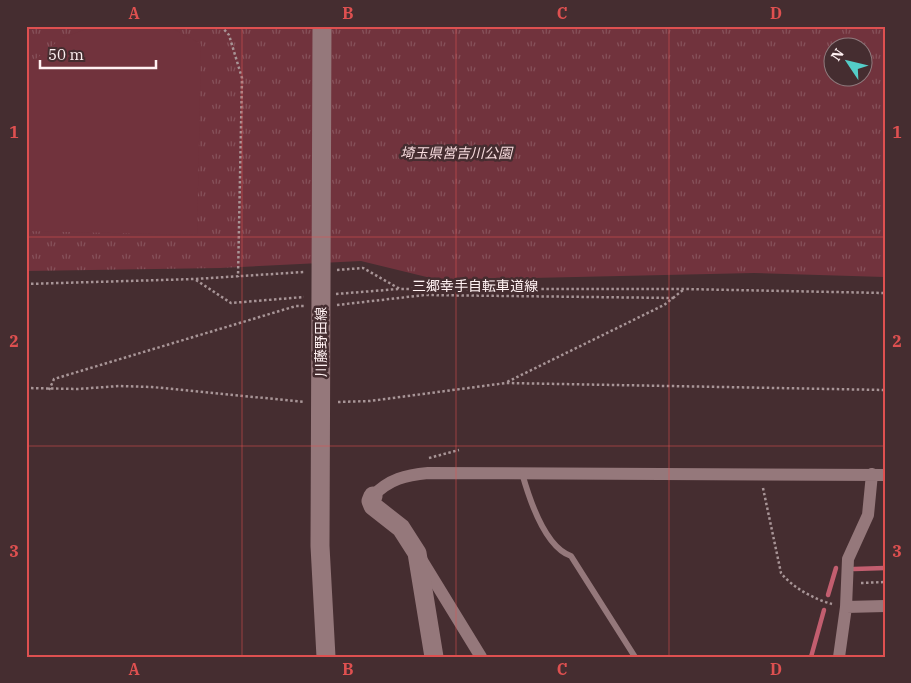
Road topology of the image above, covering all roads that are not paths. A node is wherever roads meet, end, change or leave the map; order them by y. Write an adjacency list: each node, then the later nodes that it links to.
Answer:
1 (322, 26): 8 (main road, 川藤野田線)
2 (522, 472): 3 (street); 4 (street); 11 (lane)
3 (878, 475): 7 (street)
4 (374, 496): 5 (main road)
5 (417, 553): 9 (main road); 10 (street)
6 (885, 606): 7 (street)
7 (846, 607): 12 (street)
8 (326, 657)
9 (434, 657)
10 (481, 657)
11 (635, 657)
12 (839, 657)

